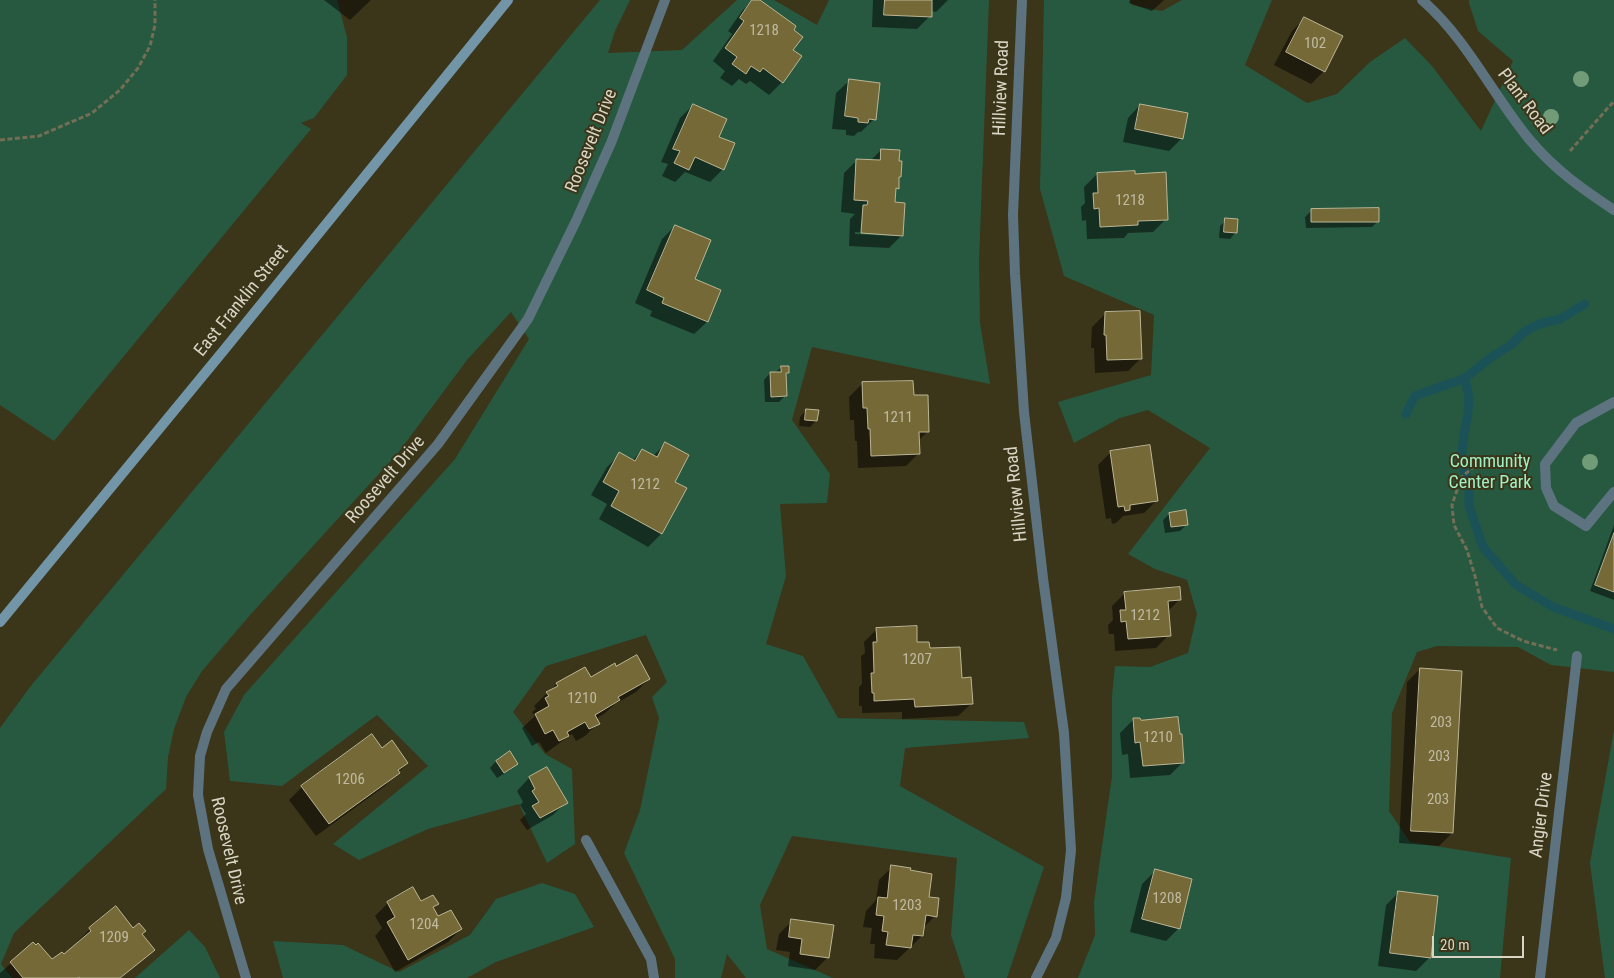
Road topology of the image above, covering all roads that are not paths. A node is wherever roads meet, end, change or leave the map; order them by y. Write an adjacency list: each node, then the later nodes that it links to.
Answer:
1 (508, 0): 8 (main road, East Franklin Street)
2 (665, 0): 11 (street, Roosevelt Drive)
3 (1022, 0): 13 (street, Hillview Road)
4 (1422, 0): 5 (street, Plant Road)
5 (1614, 210)
6 (1614, 402): 7 (street)
7 (1614, 492)
8 (0, 622)
9 (1577, 656): 14 (street, Angier Drive)
10 (586, 840): 12 (street)
11 (246, 978)
12 (654, 978)
13 (1036, 978)
14 (1540, 978)

